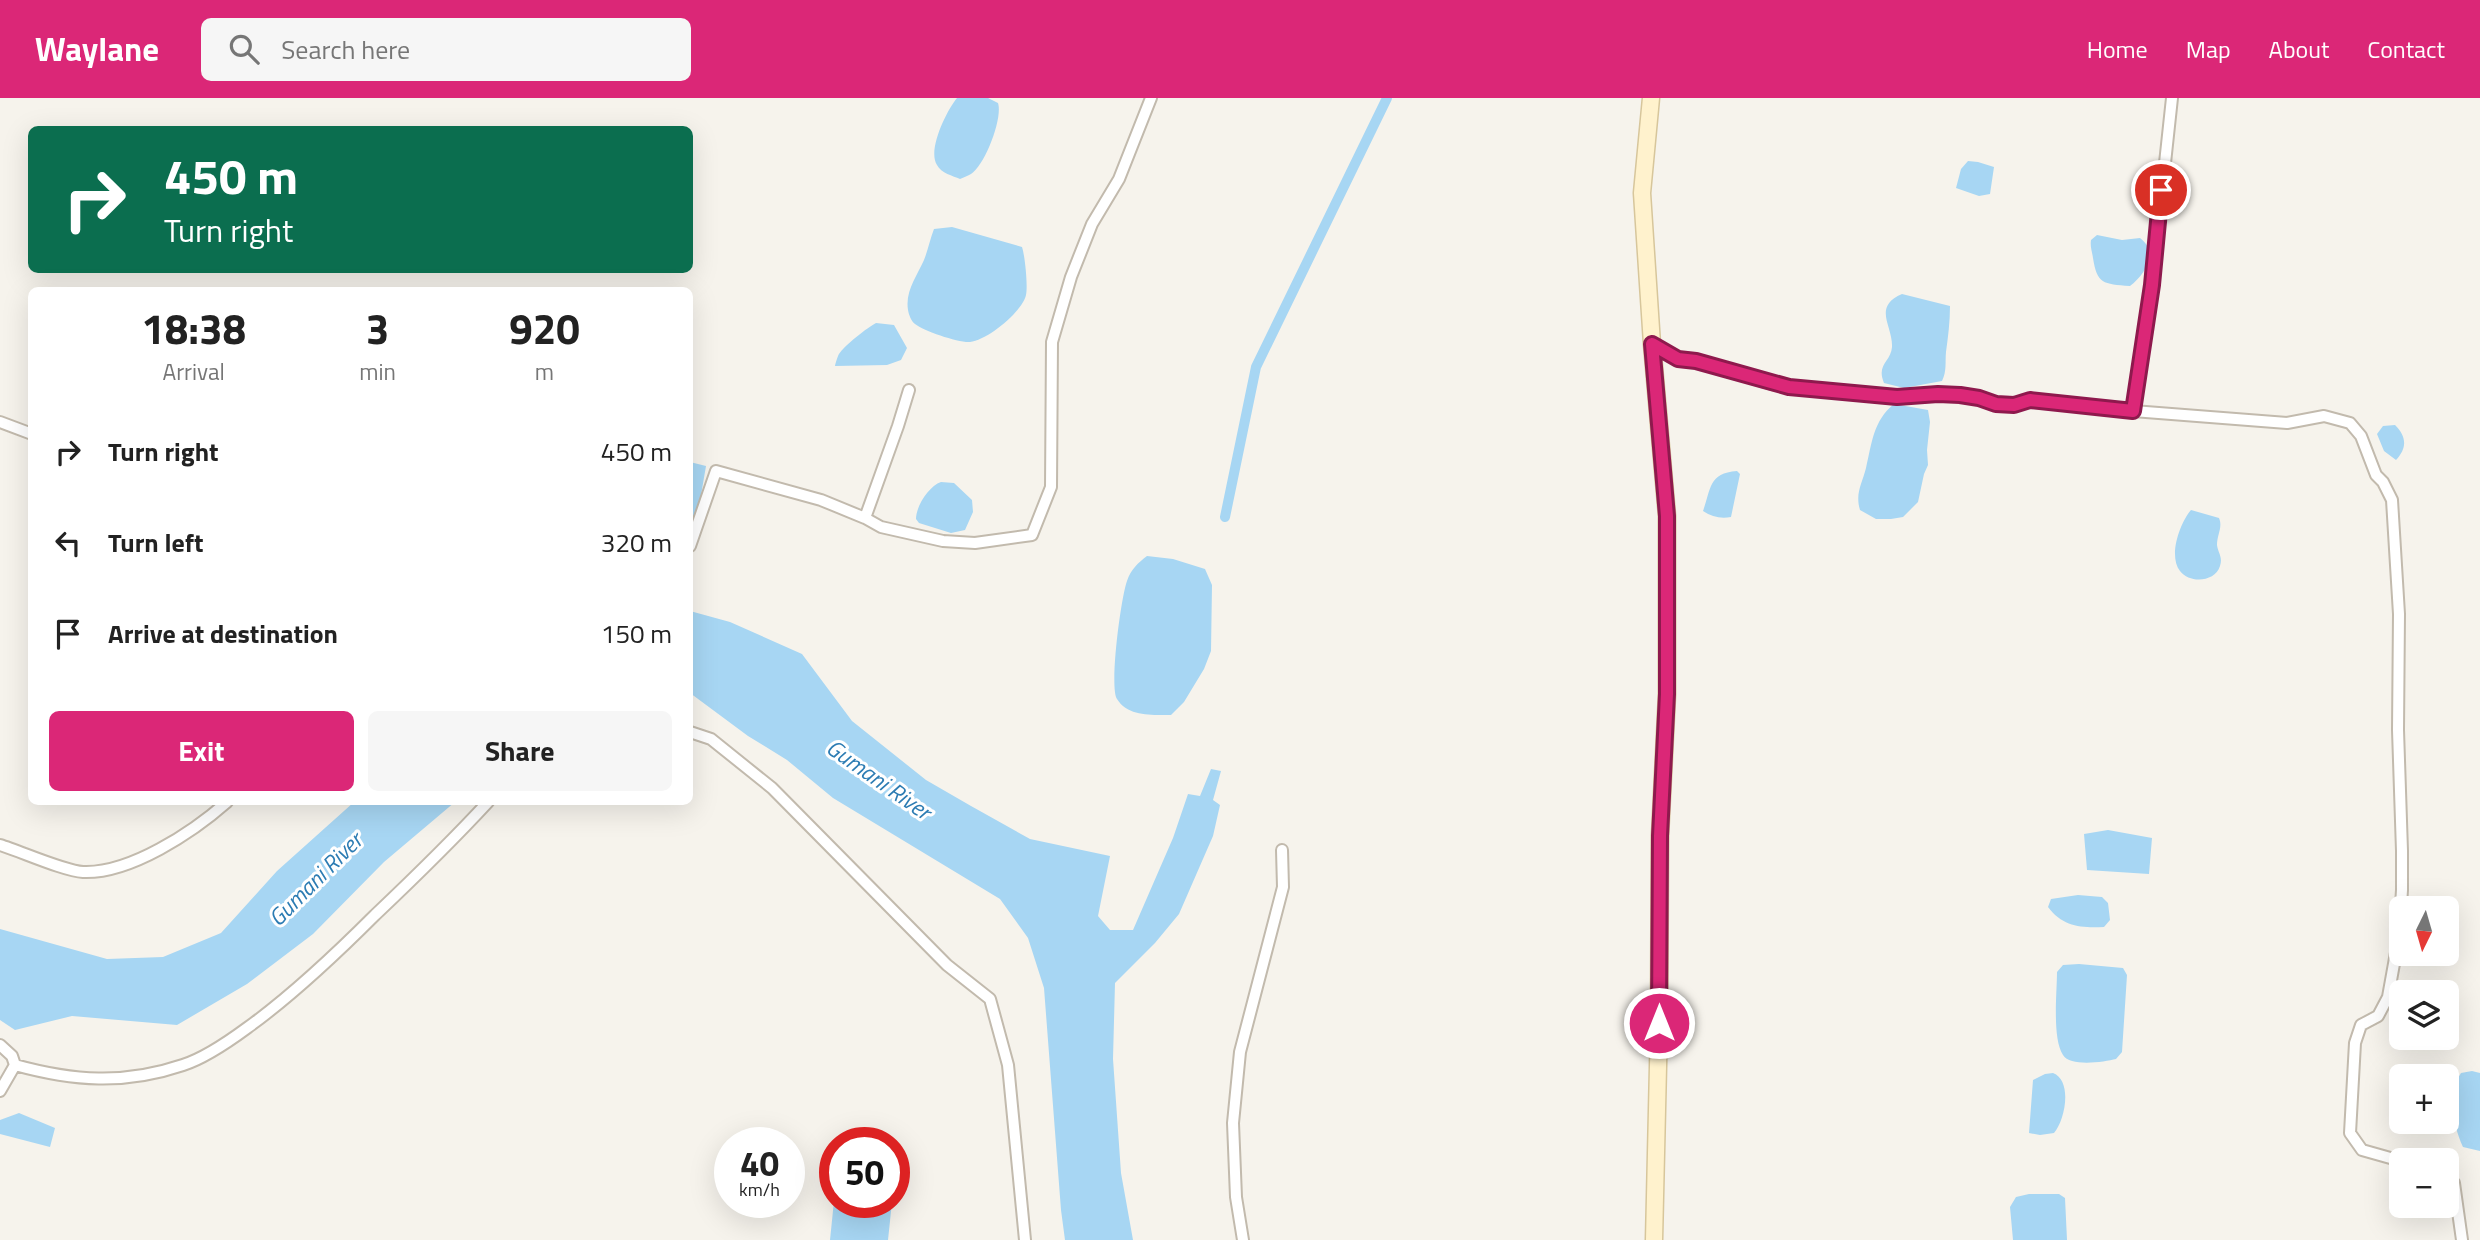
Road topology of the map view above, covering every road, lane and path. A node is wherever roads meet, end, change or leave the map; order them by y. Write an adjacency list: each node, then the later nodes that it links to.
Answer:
1 (1151, 98): 9 (street)
2 (1651, 98): 4 (main road)
3 (2172, 98): 6 (street)
4 (1652, 344): 6 (street); 23 (main road)
5 (909, 390): 9 (street)
6 (2133, 411): 19 (street)
7 (0, 422): 8 (street)
8 (28, 432)
9 (865, 518): 10 (street)
10 (693, 537)
11 (693, 733): 21 (street)
12 (223, 805): 14 (street)
13 (485, 805): 17 (street)
14 (0, 845)
15 (1282, 850): 22 (street)
16 (0, 1045): 17 (street)
17 (15, 1065): 18 (street)
18 (0, 1091)
19 (2389, 1158)
20 (2459, 1216): 24 (street)
21 (1025, 1240)
22 (1243, 1240)
23 (1654, 1240)
24 (2462, 1240)

